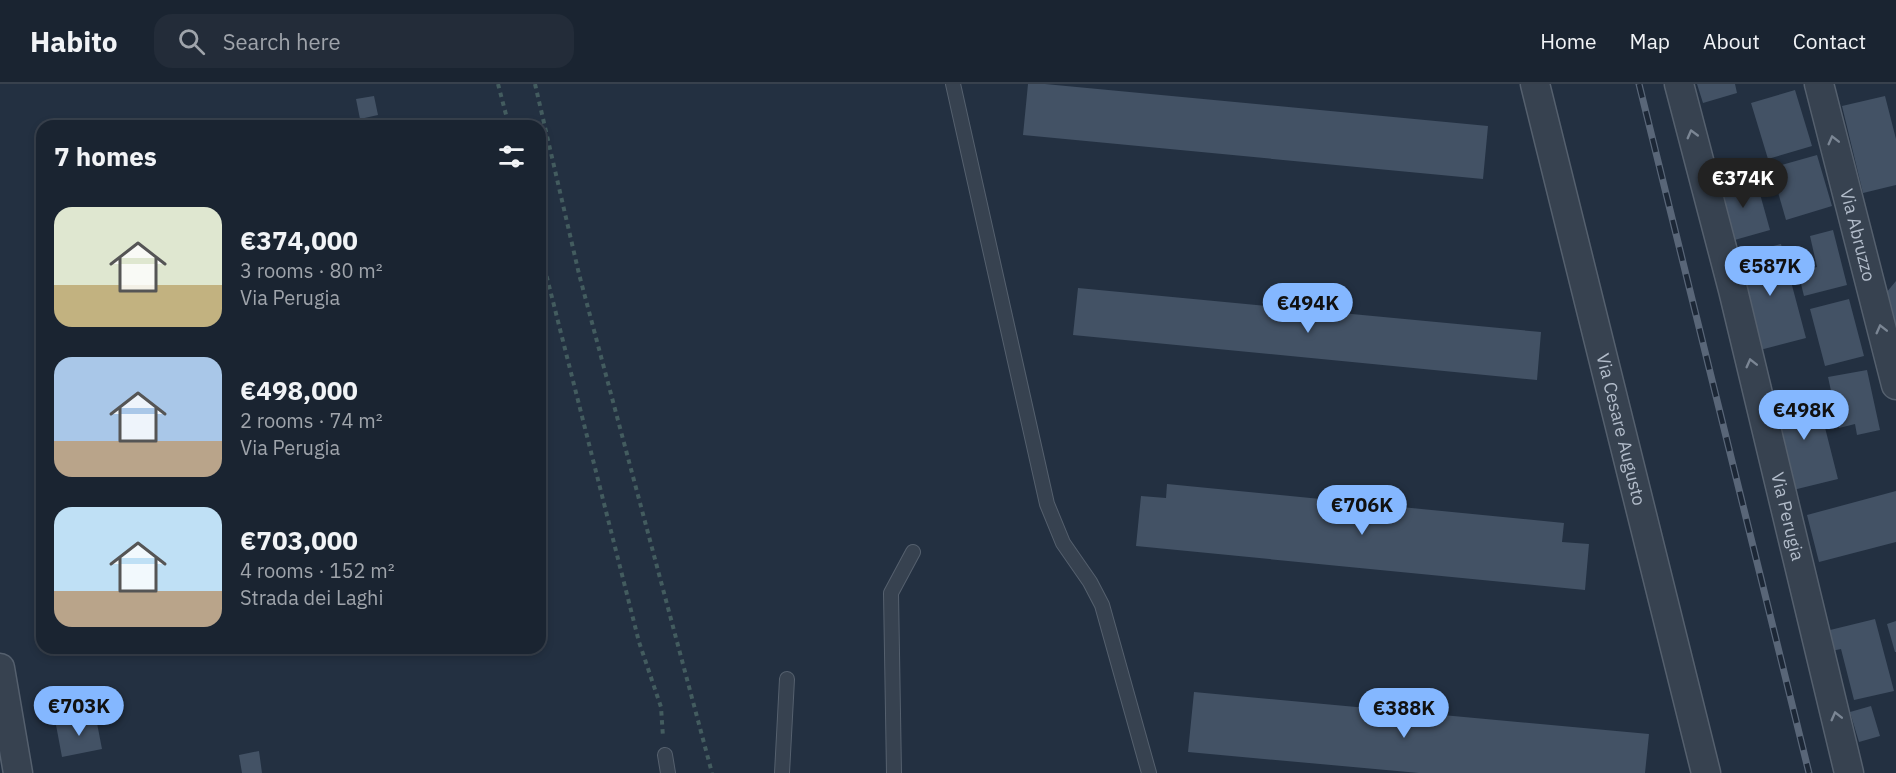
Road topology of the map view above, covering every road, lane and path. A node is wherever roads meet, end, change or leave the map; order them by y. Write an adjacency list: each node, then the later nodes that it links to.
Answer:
1 (498, 84): 7 (path)
2 (535, 84): 8 (path)
3 (953, 84): 21 (lane)
4 (1535, 84): 22 (street, Via Cesare Augusto)
5 (1679, 84): 23 (street, Via Perugia, one-way to 5)
6 (1819, 84): 11 (street, Via Abruzzo, one-way to 6)
7 (507, 120)
8 (543, 120)
9 (546, 132): 18 (path)
10 (546, 274): 15 (path)
11 (1896, 386)
12 (913, 552): 20 (lane)
13 (0, 668): 16 (street)
14 (787, 679): 19 (lane)
15 (665, 755): 17 (lane)
16 (18, 773)
17 (668, 773)
18 (712, 773)
19 (782, 773)
20 (894, 773)
21 (1149, 773)
22 (1706, 773)
23 (1849, 773)

